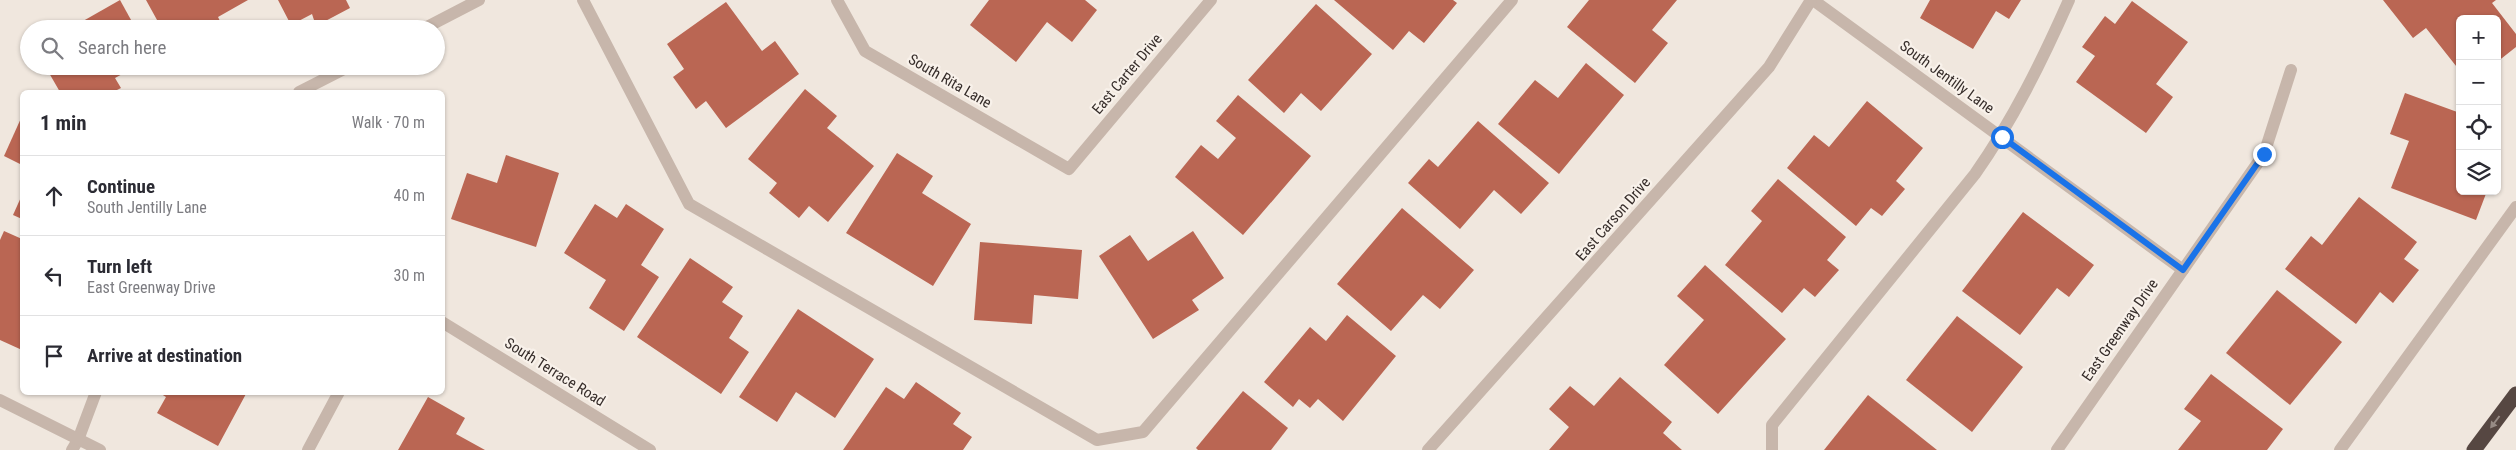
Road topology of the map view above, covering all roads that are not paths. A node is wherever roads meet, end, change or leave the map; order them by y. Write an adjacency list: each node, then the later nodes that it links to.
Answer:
1 (479, 0): 8 (street)
2 (583, 0): 5 (street)
3 (837, 0): 13 (street, South Rita Lane)
4 (1211, 0): 13 (street, East Carter Drive)
5 (1512, 0)
6 (1812, 0): 12 (street, South Jentilly Lane); 25 (street, East Carson Drive)
7 (2069, 0): 12 (street)
8 (440, 20)
9 (2291, 70): 15 (street, East Greenway Drive)
10 (333, 75): 11 (street)
11 (304, 90)
12 (2002, 137): 15 (street, South Jentilly Lane); 26 (street)
13 (1069, 169)
14 (2516, 207): 28 (street)
15 (2183, 270): 27 (street, East Greenway Drive)
16 (445, 324): 24 (street, South Terrace Road)
17 (2516, 394): 29 (highway, one-way to 29)
18 (95, 395): 21 (street)
19 (337, 395): 23 (street)
20 (0, 400): 21 (street)
21 (75, 445): 22 (street)
22 (100, 450)
23 (308, 450)
24 (650, 450)
25 (1428, 450)
26 (1772, 450)
27 (2057, 450)
28 (2340, 450)
29 (2474, 450)

